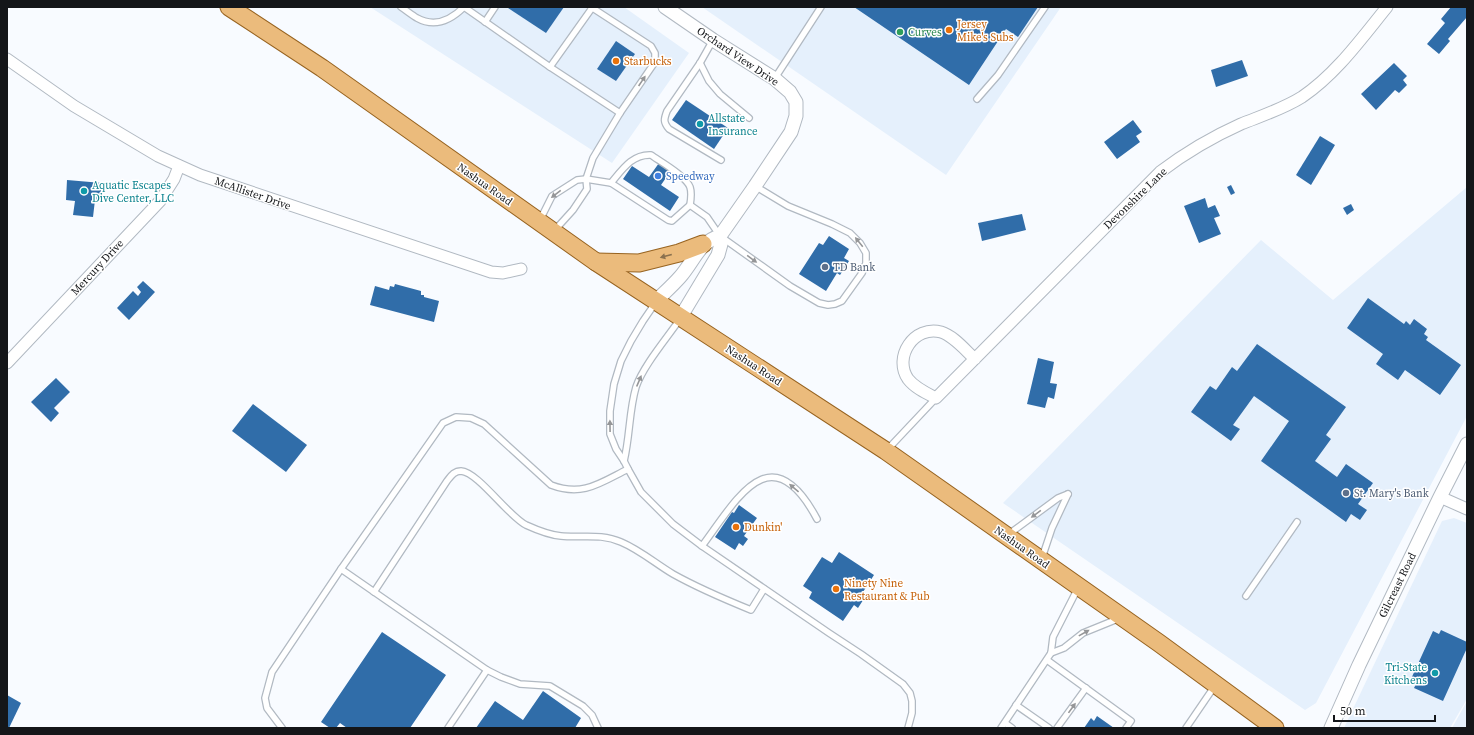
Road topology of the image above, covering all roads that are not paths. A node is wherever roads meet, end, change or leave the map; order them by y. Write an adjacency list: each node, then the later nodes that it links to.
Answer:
1 (229, 7): 25 (main road, Nashua Road)
2 (403, 7): 3 (lane)
3 (464, 7): 10 (lane)
4 (495, 7): 10 (lane)
5 (592, 7): 14 (lane); 17 (lane, one-way to 5)
6 (665, 7): 11 (street, Orchard View Drive)
7 (821, 7): 15 (lane)
8 (1045, 7): 16 (lane)
9 (1387, 7): 32 (street, Devonshire Lane)
10 (485, 22): 14 (lane)
11 (713, 40): 13 (lane); 15 (street, Orchard View Drive)
12 (7, 58): 20 (street, McAllister Drive)
13 (700, 62): 18 (lane); 19 (lane)
14 (550, 67): 17 (lane)
15 (775, 79): 23 (street, Orchard View Drive)
16 (977, 100)
17 (620, 113): 21 (lane)
18 (749, 118)
19 (721, 160)
20 (179, 166): 29 (street, McAllister Drive); 33 (street, Mercury Drive)
21 (586, 179): 22 (lane); 25 (lane); 25 (lane, one-way to 25)
22 (611, 183): 24 (lane); 24 (lane)
23 (755, 186): 26 (street, Orchard View Drive); 26 (lane, one-way to 23)
24 (690, 205): 26 (lane)
25 (546, 228): 28 (main road, Nashua Road)
26 (720, 236): 27 (street, Orchard View Drive); 31 (street, Orchard View Drive)
27 (703, 244): 28 (main road, one-way to 28); 30 (street)
28 (596, 262): 30 (main road, Nashua Road)
29 (521, 269)
30 (656, 301): 31 (main road, Nashua Road); 37 (lane, one-way to 30)
31 (680, 318): 36 (main road, Nashua Road); 37 (lane, one-way to 31)
32 (975, 359): 34 (street, Devonshire Lane); 34 (street)
33 (7, 363)
34 (936, 398): 36 (lane, Devonshire Lane)
35 (1467, 444): 39 (street, Gilcreast Road)
36 (886, 451): 43 (main road, Nashua Road)
37 (624, 461): 38 (lane)
38 (628, 469): 44 (lane); 46 (lane)
39 (1440, 497): 40 (street); 69 (street, Gilcreast Road)
40 (1467, 509)
41 (817, 519): 44 (lane, one-way to 44)
42 (1297, 522): 50 (lane)
43 (1006, 536): 45 (main road, Nashua Road); 45 (lane, one-way to 43)
44 (702, 546): 48 (lane)
45 (1041, 561): 47 (main road, Nashua Road)
46 (341, 569): 49 (lane); 59 (lane)
47 (1078, 587): 51 (main road, Nashua Road); 52 (lane)
48 (764, 589): 49 (lane); 62 (lane)
49 (374, 592): 54 (lane)
50 (1246, 596)
51 (1122, 617): 52 (lane, one-way to 51); 55 (main road, Nashua Road)
52 (1051, 653): 53 (lane)
53 (1047, 660): 56 (lane); 57 (lane)
54 (487, 670): 60 (lane); 61 (lane)
55 (1216, 685): 67 (lane); 68 (main road, Nashua Road)
56 (1086, 688): 65 (lane, one-way to 56); 66 (lane)
57 (1016, 705): 58 (lane); 64 (lane)
58 (1003, 725): 63 (lane)
59 (282, 728)
60 (448, 728)
61 (598, 728)
62 (908, 728)
63 (1012, 728)
64 (1049, 728)
65 (1058, 728)
66 (1126, 728)
67 (1186, 728)
68 (1276, 728)
69 (1331, 728)

